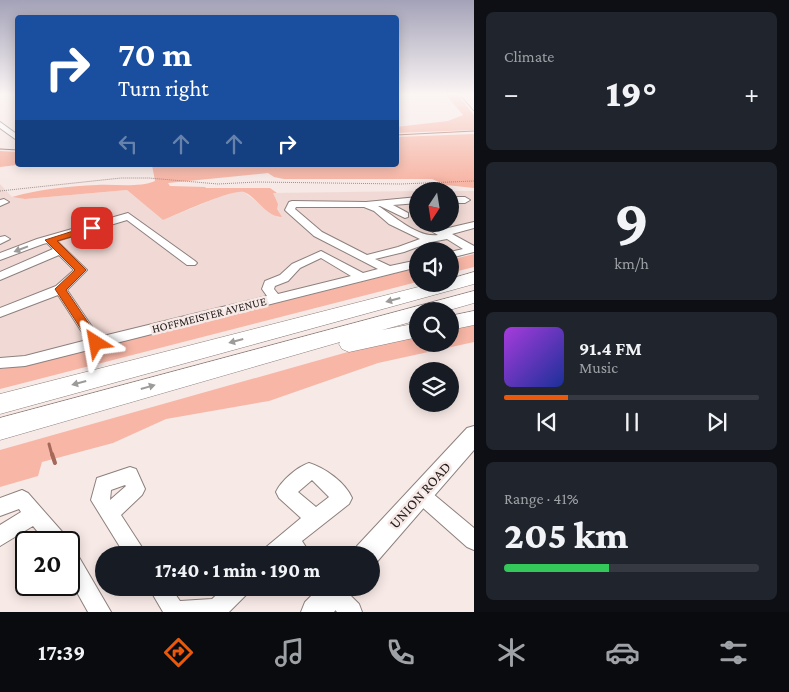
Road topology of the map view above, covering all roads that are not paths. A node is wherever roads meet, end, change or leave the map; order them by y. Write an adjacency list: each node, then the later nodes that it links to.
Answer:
1 (0, 124): 2 (street)
2 (15, 136)
3 (459, 200): 4 (street)
4 (465, 200)
5 (409, 201): 6 (street)
6 (382, 203): 7 (street); 8 (street)
7 (365, 204): 13 (street); 18 (street)
8 (405, 215)
9 (474, 225): 11 (street)
10 (439, 232): 11 (street)
11 (445, 235): 13 (street); 14 (street)
12 (50, 240): 15 (street); 17 (street, one-way to 17); 19 (street)
13 (429, 240): 18 (street)
14 (473, 249): 16 (street)
15 (60, 250): 22 (street); 25 (street)
16 (459, 253)
17 (0, 257)
18 (366, 259): 21 (street)
19 (190, 263)
20 (409, 265): 21 (street, HOFFMEISTER AVENUE)
21 (388, 270): 23 (street, HOFFMEISTER AVENUE)
22 (0, 276)
23 (361, 277): 27 (street, HOFFMEISTER AVENUE); 27 (street)
24 (474, 278): 37 (highway, one-way to 37)
25 (60, 289): 29 (street); 34 (street)
26 (474, 297): 28 (highway)
27 (275, 298): 34 (street, HOFFMEISTER AVENUE)
28 (456, 302)
29 (0, 313)
30 (409, 316): 35 (highway)
31 (474, 318): 32 (highway)
32 (459, 321)
33 (409, 332): 35 (highway)
34 (96, 343): 36 (street, HOFFMEISTER AVENUE)
35 (291, 349): 38 (highway, one-way to 35)
36 (0, 364)
37 (0, 404)
38 (0, 429)
39 (474, 435): 40 (main road, UNION ROAD)
40 (420, 494): 48 (street); 52 (main road, UNION ROAD)
41 (0, 507): 43 (street)
42 (109, 513): 49 (street)
43 (34, 515): 45 (street); 46 (street)
44 (315, 519): 47 (street)
45 (48, 531)
46 (0, 536)
47 (288, 540): 50 (street); 51 (street)
48 (474, 540)
49 (131, 546)
50 (282, 546)
51 (293, 546)
52 (374, 546)
53 (80, 578): 58 (street)
54 (164, 596): 55 (street)
55 (231, 596)
56 (328, 596): 59 (main road)
57 (338, 596): 60 (street)
58 (100, 612)
59 (315, 612)
60 (351, 612)

